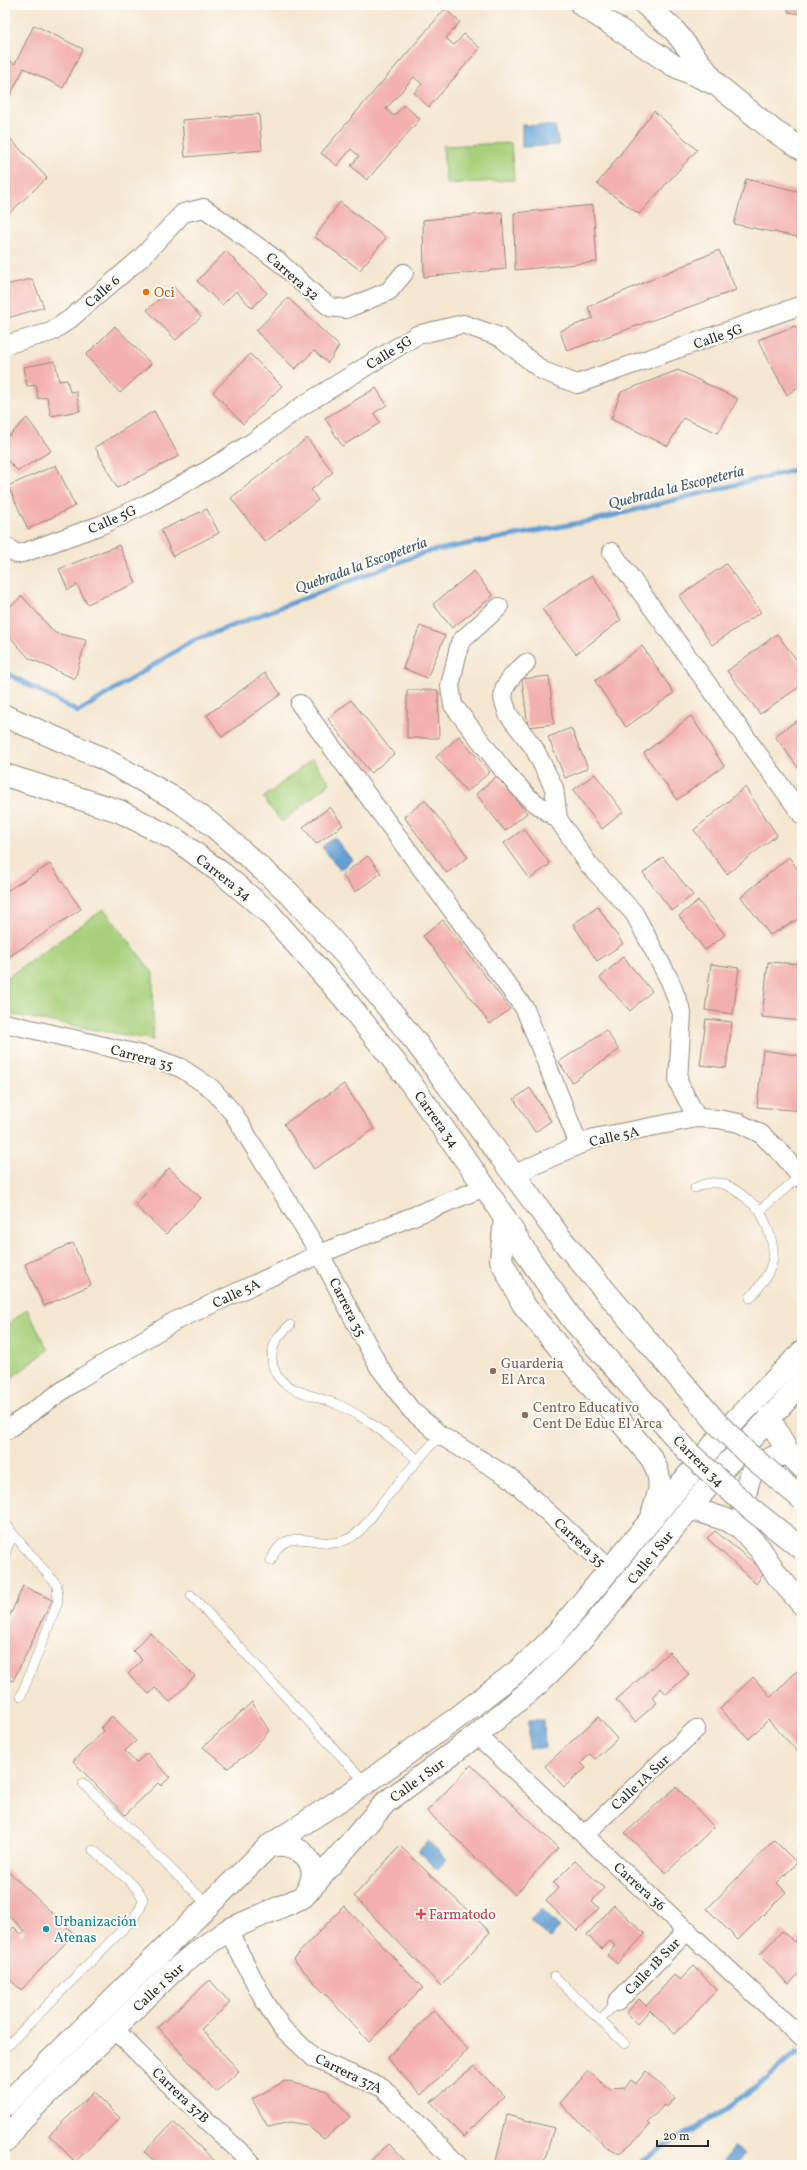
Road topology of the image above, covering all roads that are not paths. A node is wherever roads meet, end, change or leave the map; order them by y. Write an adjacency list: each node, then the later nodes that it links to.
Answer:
1 (582, 5): 3 (street)
2 (646, 5): 3 (street)
3 (717, 85): 4 (street)
4 (802, 149)
5 (183, 212): 6 (street, Carrera 32); 8 (street, Calle 6)
6 (404, 273)
7 (802, 305): 9 (street, Calle 5G)
8 (5, 344)
9 (11, 550)
10 (612, 552): 16 (street)
11 (499, 607): 17 (street)
12 (526, 663): 17 (street)
13 (300, 704): 20 (street)
14 (5, 716): 21 (street, Carrera 34)
15 (5, 775): 23 (street, Carrera 34)
16 (802, 815)
17 (558, 819): 19 (street)
18 (5, 1023): 27 (street, Carrera 35)
19 (698, 1118): 20 (street, Calle 5A); 22 (street, Calle 5A)
20 (579, 1145): 21 (street, Calle 5A)
21 (513, 1175): 37 (street, Carrera 34, bridge)
22 (801, 1176): 25 (lane)
23 (485, 1187): 26 (street, Carrera 34); 27 (street, Calle 5A)
24 (695, 1188): 25 (lane)
25 (760, 1210): 28 (lane)
26 (505, 1218): 39 (street); 43 (street, Carrera 34, bridge)
27 (320, 1254): 33 (street, Calle 5A); 34 (street, Carrera 35)
28 (750, 1298)
29 (290, 1325): 35 (lane)
30 (802, 1352): 39 (street, Calle 1 Sur)
31 (802, 1384): 32 (street, Calle 1 Sur)
32 (769, 1417): 36 (street); 38 (street, Calle 1 Sur)
33 (5, 1431)
34 (440, 1435): 35 (lane); 46 (street, Carrera 35)
35 (417, 1459): 45 (lane)
36 (795, 1460): 41 (street)
37 (802, 1499)
38 (690, 1508): 41 (street); 51 (street, Calle 1 Sur)
39 (650, 1520): 46 (street, Calle 1 Sur)
40 (5, 1522): 42 (lane)
41 (744, 1532): 48 (street)
42 (13, 1534): 44 (lane); 49 (lane)
43 (802, 1549)
44 (5, 1554)
45 (272, 1561)
46 (610, 1569): 53 (street, Calle 1 Sur)
47 (191, 1595): 53 (lane)
48 (802, 1604)
49 (21, 1696)
50 (696, 1729): 54 (street, Calle 1A Sur)
51 (477, 1735): 54 (street, Carrera 36); 57 (street, Calle 1 Sur)
52 (83, 1783): 58 (lane)
53 (366, 1783): 55 (street, Calle 1 Sur)
54 (584, 1835): 60 (street, Carrera 36)
55 (269, 1846): 57 (street); 58 (street, Calle 1 Sur)
56 (93, 1850): 67 (lane)
57 (303, 1897): 59 (street, Calle 1 Sur)
58 (209, 1906): 68 (street, Calle 1 Sur)
59 (228, 1930): 64 (street, Calle 1 Sur); 71 (street, Carrera 37A)
60 (688, 1930): 62 (street, Calle 1B Sur); 65 (street, Carrera 36)
61 (554, 1976): 63 (lane)
62 (617, 2002): 63 (lane)
63 (600, 2020): 66 (lane)
64 (114, 2029): 69 (street, Calle 1 Sur); 70 (street, Carrera 37B)
65 (802, 2038)
66 (625, 2044)
67 (5, 2048)
68 (6, 2104)
69 (5, 2142)
70 (250, 2161)
71 (458, 2165)

